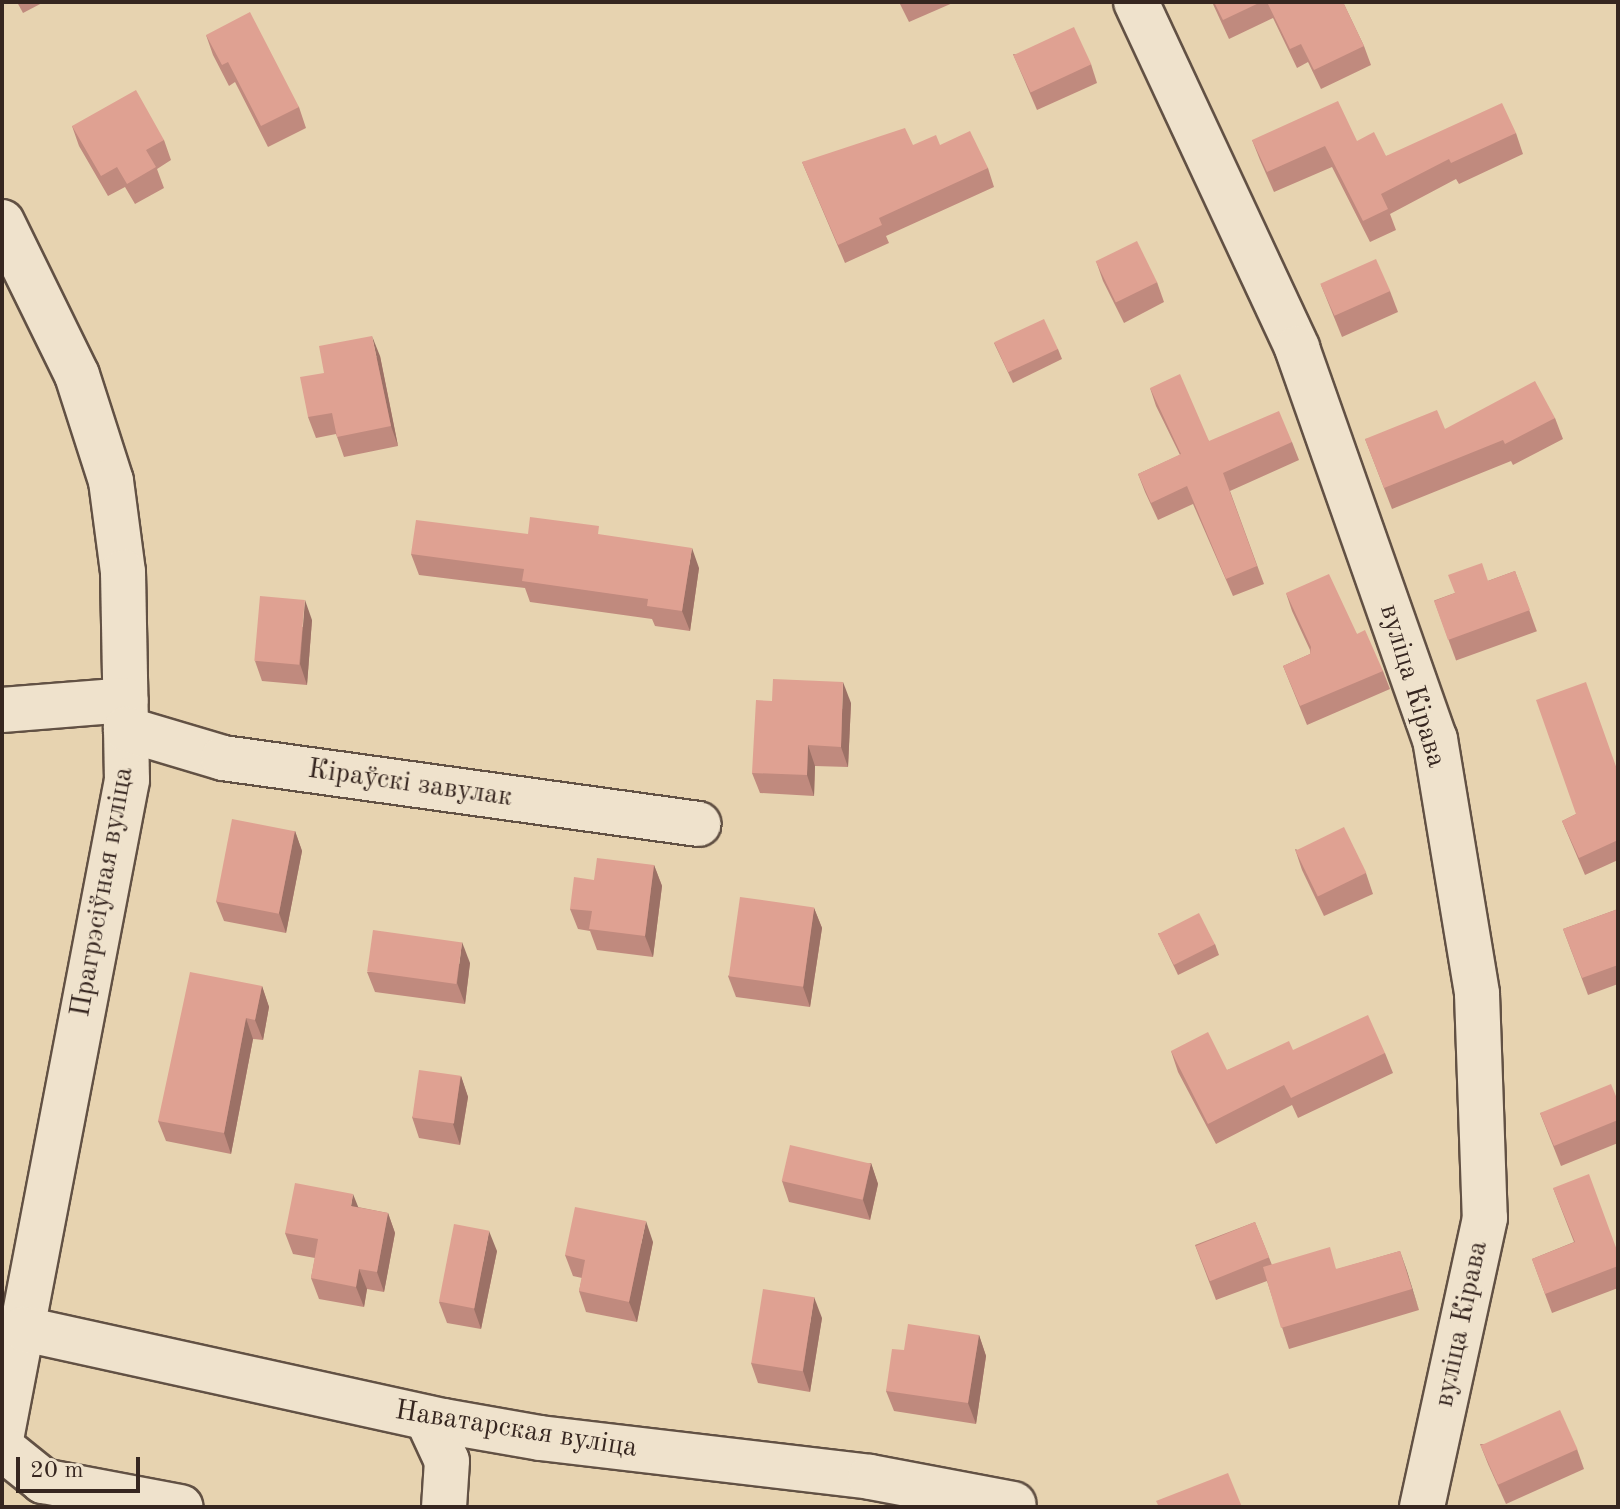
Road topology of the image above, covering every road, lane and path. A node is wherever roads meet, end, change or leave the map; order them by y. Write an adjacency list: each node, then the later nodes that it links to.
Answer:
1 (1136, 2): 13 (street, вуліца Кірава)
2 (2, 222): 4 (street, Прагрэсіўная вуліца)
3 (2, 710): 4 (street)
4 (126, 714): 5 (street, Кіраўскі завулак); 6 (street, Прагрэсіўная вуліца)
5 (698, 824)
6 (24, 1329): 7 (street, Наватарская вуліца); 8 (street, Прагрэсіўная вуліца)
7 (427, 1418): 10 (street, Наватарская вуліца); 12 (street)
8 (2, 1434)
9 (2, 1448): 11 (street)
10 (1013, 1504)
11 (181, 1507)
12 (444, 1507)
13 (1422, 1507)

